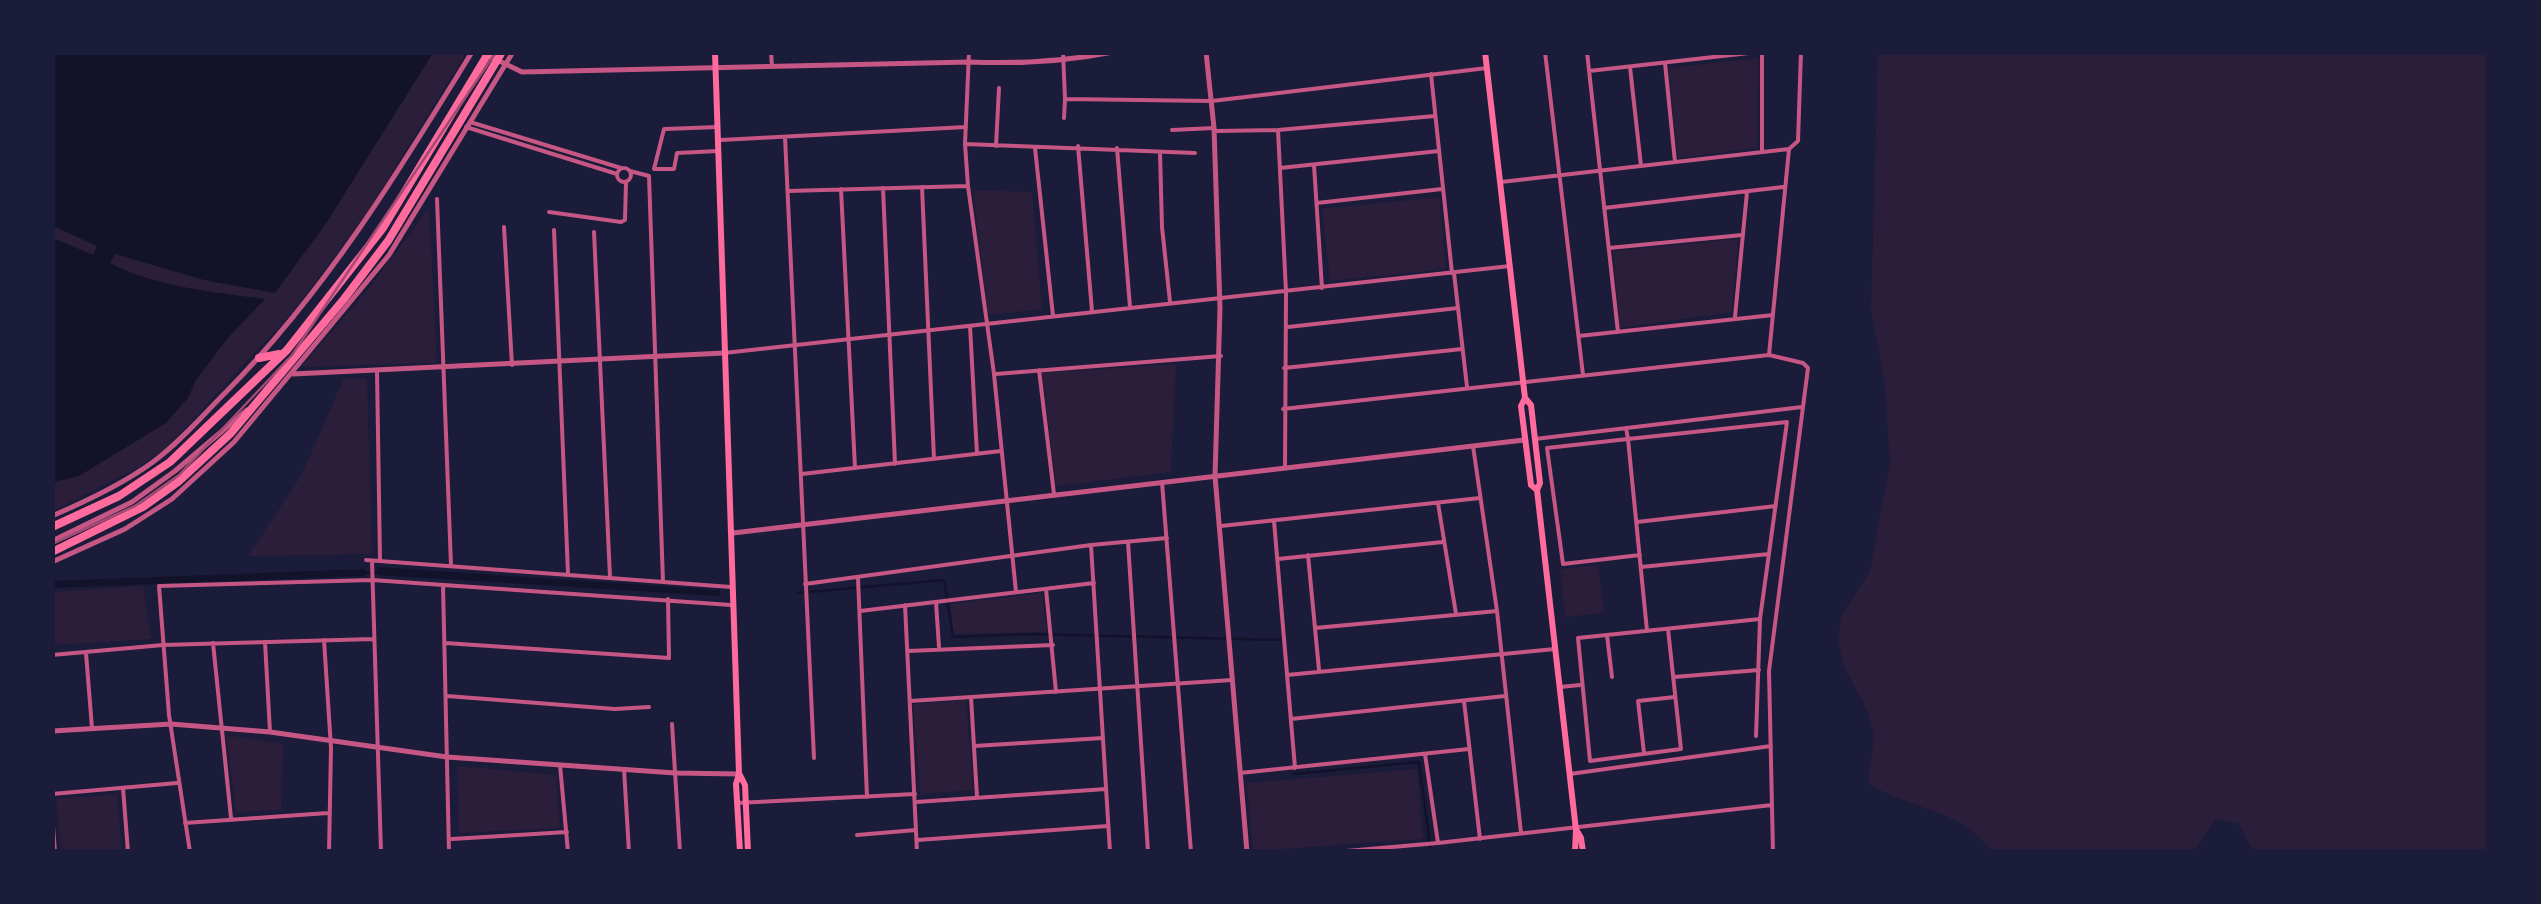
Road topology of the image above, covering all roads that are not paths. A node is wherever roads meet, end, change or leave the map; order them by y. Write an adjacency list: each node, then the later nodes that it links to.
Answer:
1 (472, 52): 104 (street)
2 (513, 52): 15 (street)
3 (715, 52): 21 (main road)
4 (771, 52): 19 (street)
5 (969, 52): 16 (street)
6 (1063, 52): 17 (street)
7 (1113, 52): 17 (street)
8 (1206, 52): 27 (street)
9 (1485, 52): 22 (main road)
10 (1546, 52): 57 (street)
11 (1587, 52): 23 (street)
12 (1760, 52): 18 (street); 47 (street)
13 (1801, 52): 43 (street)
14 (488, 54): 15 (street); 100 (highway)
15 (501, 59): 21 (street); 30 (street); 112 (highway)
16 (969, 62): 17 (street); 19 (street); 32 (street)
17 (1063, 62): 26 (street)
18 (1664, 63): 20 (street); 49 (street)
19 (772, 66): 21 (street)
20 (1630, 67): 23 (street); 51 (street)
21 (716, 68): 31 (main road)
22 (1486, 68): 24 (street); 59 (main road)
23 (1589, 71): 54 (street)
24 (1431, 74): 27 (street); 28 (street)
25 (999, 88): 39 (street)
26 (1065, 99): 27 (street); 29 (street)
27 (1212, 101): 34 (street)
28 (1435, 116): 35 (street); 45 (street)
29 (1064, 118)
30 (468, 125): 52 (street); 56 (street); 112 (street)
31 (718, 127): 37 (main road); 44 (street)
32 (966, 127): 36 (street); 38 (street)
33 (1172, 130): 34 (street)
34 (1214, 130): 35 (street); 81 (street)
35 (1278, 130): 53 (street)
36 (785, 137): 37 (street); 66 (street)
37 (718, 140): 44 (main road)
38 (965, 144): 39 (street); 60 (street)
39 (996, 146): 41 (street)
40 (1078, 146): 41 (street); 42 (street); 85 (street)
41 (1036, 148): 87 (street)
42 (1117, 148): 46 (street); 83 (street)
43 (1789, 149): 47 (street); 61 (street)
44 (718, 151): 99 (main road)
45 (1439, 151): 50 (street); 64 (street)
46 (1160, 152): 48 (street); 82 (street)
47 (1762, 152): 49 (street)
48 (1195, 153)
49 (1675, 162): 51 (street)
50 (1314, 165): 53 (street); 69 (street)
51 (1641, 166): 54 (street)
52 (622, 168): 55 (street); 56 (street)
53 (1280, 168): 80 (street)
54 (1600, 170): 57 (street); 70 (street)
55 (630, 171): 58 (street); 101 (street)
56 (617, 174): 58 (street)
57 (1560, 175): 59 (street); 95 (street)
58 (626, 182): 71 (street)
59 (1500, 182): 77 (main road)
60 (968, 186): 62 (street); 89 (street)
61 (1786, 186): 67 (street); 86 (street)
62 (922, 187): 63 (street); 92 (street)
63 (883, 188): 65 (street); 94 (street)
64 (1442, 189): 69 (street); 78 (street)
65 (841, 190): 66 (street); 96 (street)
66 (788, 191): 97 (street)
67 (1748, 191): 70 (street); 75 (street)
68 (437, 199): 108 (street)
69 (1317, 203): 79 (street)
70 (1604, 208): 76 (street)
71 (550, 212)
72 (504, 227): 107 (street)
73 (554, 230): 106 (street)
74 (594, 232): 105 (street)
75 (1742, 235): 76 (street); 88 (street)
76 (1609, 248): 93 (street)
77 (1511, 266): 78 (street); 115 (main road)
78 (1453, 273): 79 (street); 84 (street)
79 (1322, 288): 80 (street)
80 (1286, 292): 81 (street); 91 (street)
81 (1220, 296): 82 (street); 102 (street)
82 (1170, 302): 83 (street)
83 (1130, 307): 85 (street)
84 (1458, 308): 91 (street); 98 (street)
85 (1092, 312): 87 (street)
86 (1774, 315): 88 (street); 103 (street)
87 (1053, 316): 89 (street)
88 (1735, 317): 93 (street)
89 (985, 324): 90 (street); 113 (street)
90 (970, 326): 92 (street); 127 (street)
91 (1286, 327): 109 (street)
92 (927, 331): 94 (street); 128 (street)
93 (1618, 332): 95 (street)
94 (888, 336): 96 (street); 129 (street)
95 (1579, 336): 114 (street)
96 (850, 340): 97 (street); 130 (street)
97 (796, 347): 99 (street); 132 (street)
98 (1462, 349): 109 (street); 116 (street)
99 (724, 353): 101 (street); 147 (main road)
100 (282, 354): 104 (highway); 145 (highway)
101 (656, 356): 105 (street); 167 (street)
102 (1220, 356): 110 (street); 133 (street)
103 (1769, 356): 114 (street); 119 (street)
104 (259, 358): 141 (street)
105 (600, 360): 106 (street); 165 (street)
106 (560, 362): 107 (street); 164 (street)
107 (512, 365): 108 (street)
108 (444, 368): 111 (street); 161 (street)
109 (1284, 368): 120 (street)
110 (1039, 370): 113 (street); 136 (street)
111 (377, 371): 112 (street); 159 (street)
112 (289, 372): 118 (highway); 160 (street)
113 (994, 374): 126 (street)
114 (1583, 375): 115 (street)
115 (1524, 382): 116 (street); 117 (main road)
116 (1467, 387): 120 (street)
117 (1525, 398): 122 (main road); 124 (main road)
118 (253, 405): 149 (street); 153 (highway)
119 (1802, 407): 121 (street); 228 (street)
120 (1283, 409): 131 (street)
121 (1626, 428): 122 (street); 123 (street)
122 (1535, 439): 124 (street); 135 (main road)
123 (1628, 439): 140 (street); 143 (street); 156 (street)
124 (1526, 440): 125 (street); 135 (main road)
125 (1473, 446): 131 (street); 137 (street)
126 (1001, 451): 127 (street); 138 (street)
127 (977, 454): 128 (street)
128 (934, 459): 129 (street)
129 (895, 464): 130 (street)
130 (855, 468): 132 (street)
131 (1285, 468): 133 (street)
132 (801, 474): 144 (street)
133 (1215, 476): 134 (street); 146 (street)
134 (1162, 482): 136 (street); 148 (street)
135 (1537, 490): 194 (main road)
136 (1054, 495): 138 (street)
137 (1480, 498): 139 (street); 178 (street)
138 (1006, 500): 144 (street); 155 (street)
139 (1438, 503): 142 (street); 151 (street)
140 (1776, 506): 143 (street); 154 (street)
141 (52, 516)
142 (1274, 521): 146 (street); 158 (street)
143 (1636, 522): 156 (street)
144 (803, 526): 147 (street); 170 (street)
145 (52, 527)
146 (1220, 527): 203 (street)
147 (733, 533): 173 (main road)
148 (1168, 538): 150 (street); 204 (street)
149 (52, 540)
150 (1128, 542): 152 (street); 206 (street)
151 (1443, 542): 157 (street); 179 (street)
152 (1091, 545): 155 (street); 168 (street)
153 (52, 552)
154 (1769, 554): 162 (street); 180 (street)
155 (1012, 555): 166 (street); 172 (street)
156 (1640, 555): 162 (street)
157 (1308, 556): 158 (street); 181 (street)
158 (1278, 558): 200 (street)
159 (380, 560): 161 (street); 163 (street)
160 (52, 562)
161 (451, 565): 164 (street)
162 (1641, 567): 183 (street)
163 (372, 574): 169 (street); 185 (street); 190 (street)
164 (568, 574): 165 (street)
165 (610, 578): 167 (street)
166 (858, 578): 170 (street); 177 (street)
167 (663, 582): 173 (street)
168 (1094, 582): 171 (street); 208 (street)
169 (443, 584): 174 (street); 189 (street)
170 (804, 584): 234 (street)
171 (1046, 589): 172 (street); 191 (street)
172 (1016, 592): 175 (street)
173 (736, 595): 174 (street); 240 (main road)
174 (668, 599): 189 (street)
175 (936, 602): 176 (street); 193 (street)
176 (904, 605): 177 (street); 192 (street)
177 (860, 611): 247 (street)
178 (1496, 611): 179 (street); 197 (street)
179 (1456, 614): 181 (street)
180 (1760, 619): 182 (street); 198 (street)
181 (1316, 628): 199 (street)
182 (1668, 628): 183 (street); 202 (street)
183 (1647, 631): 184 (street)
184 (1607, 635): 201 (street); 205 (street)
185 (374, 638): 186 (street); 229 (street)
186 (324, 640): 187 (street); 226 (street)
187 (265, 642): 188 (street); 223 (street)
188 (213, 643): 190 (street); 220 (street)
189 (445, 644): 210 (street)
190 (163, 645): 195 (street); 218 (street)
191 (1053, 645): 193 (street); 209 (street)
192 (907, 650): 193 (street); 214 (street)
193 (939, 650)
194 (1555, 650): 197 (street); 207 (main road)
195 (86, 652): 196 (street); 221 (street)
196 (52, 655)
197 (1500, 656): 199 (street); 211 (street)
198 (1759, 670): 202 (street); 224 (street)
199 (1320, 672): 200 (street)
200 (1288, 675): 217 (street)
201 (1612, 677)
202 (1673, 678): 212 (street)
203 (1232, 680): 204 (street); 239 (street)
204 (1178, 684): 206 (street); 280 (street)
205 (1582, 684): 207 (street); 232 (street)
206 (1138, 686): 208 (street); 279 (street)
207 (1560, 687): 241 (main road)
208 (1100, 689): 209 (street); 225 (street)
209 (1056, 692): 213 (street)
210 (447, 696): 216 (street); 233 (street)
211 (1505, 696): 215 (street); 260 (street)
212 (1676, 697): 232 (street); 232 (street)
213 (971, 698): 214 (street); 227 (street)
214 (910, 701): 246 (street)
215 (1464, 701): 217 (street); 230 (street)
216 (649, 708)
217 (1291, 718): 236 (street)
218 (170, 724): 220 (street); 221 (street); 242 (street)
219 (672, 724): 238 (street)
220 (221, 727): 223 (street); 254 (street)
221 (92, 728): 222 (street)
222 (52, 731)
223 (270, 732): 226 (street)
224 (1756, 736)
225 (1103, 738): 227 (street); 244 (street)
226 (330, 740): 229 (street); 252 (street)
227 (974, 746): 248 (street)
228 (1770, 746): 241 (street); 251 (street)
229 (378, 747): 233 (street); 270 (street)
230 (1469, 749): 231 (street); 263 (street)
231 (1425, 754): 236 (street); 265 (street)
232 (1644, 754)
233 (447, 757): 235 (street); 262 (street)
234 (814, 758)
235 (560, 766): 237 (street); 259 (street)
236 (1295, 768): 239 (street)
237 (624, 770): 238 (street); 273 (street)
238 (675, 773): 240 (street); 274 (street)
239 (1239, 773): 281 (street)
240 (740, 774): 249 (main road)
241 (1570, 774): 257 (main road)
242 (178, 782): 243 (street); 255 (street)
243 (123, 788): 245 (street); 267 (street)
244 (1106, 789): 248 (street); 256 (street)
245 (52, 794)
246 (915, 794): 247 (street); 250 (street)
247 (867, 797): 249 (street)
248 (976, 798): 250 (street)
249 (742, 802): 275 (main road); 276 (main road)
250 (915, 802): 258 (street)
251 (1772, 805): 257 (street); 285 (street)
252 (328, 813): 254 (street); 269 (street)
253 (52, 814): 266 (street)
254 (231, 818): 255 (street)
255 (185, 823): 268 (street)
256 (1108, 826): 264 (street); 278 (street)
257 (1576, 828): 260 (street); 283 (main road); 284 (main road)
258 (916, 830): 261 (street); 264 (street)
259 (567, 832): 262 (street); 272 (street)
260 (1521, 834): 263 (street)
261 (857, 835)
262 (450, 839): 271 (street)
263 (1480, 839): 265 (street)
264 (917, 840): 277 (street)
265 (1433, 844): 282 (street)
266 (55, 852)
267 (128, 852)
268 (190, 852)
269 (329, 852)
270 (381, 852)
271 (450, 852)
272 (568, 852)
273 (629, 852)
274 (680, 852)
275 (740, 852)
276 (748, 852)
277 (917, 852)
278 (1110, 852)
279 (1148, 852)
280 (1191, 852)
281 (1247, 852)
282 (1335, 852)
283 (1575, 852)
284 (1583, 852)
285 (1773, 852)

